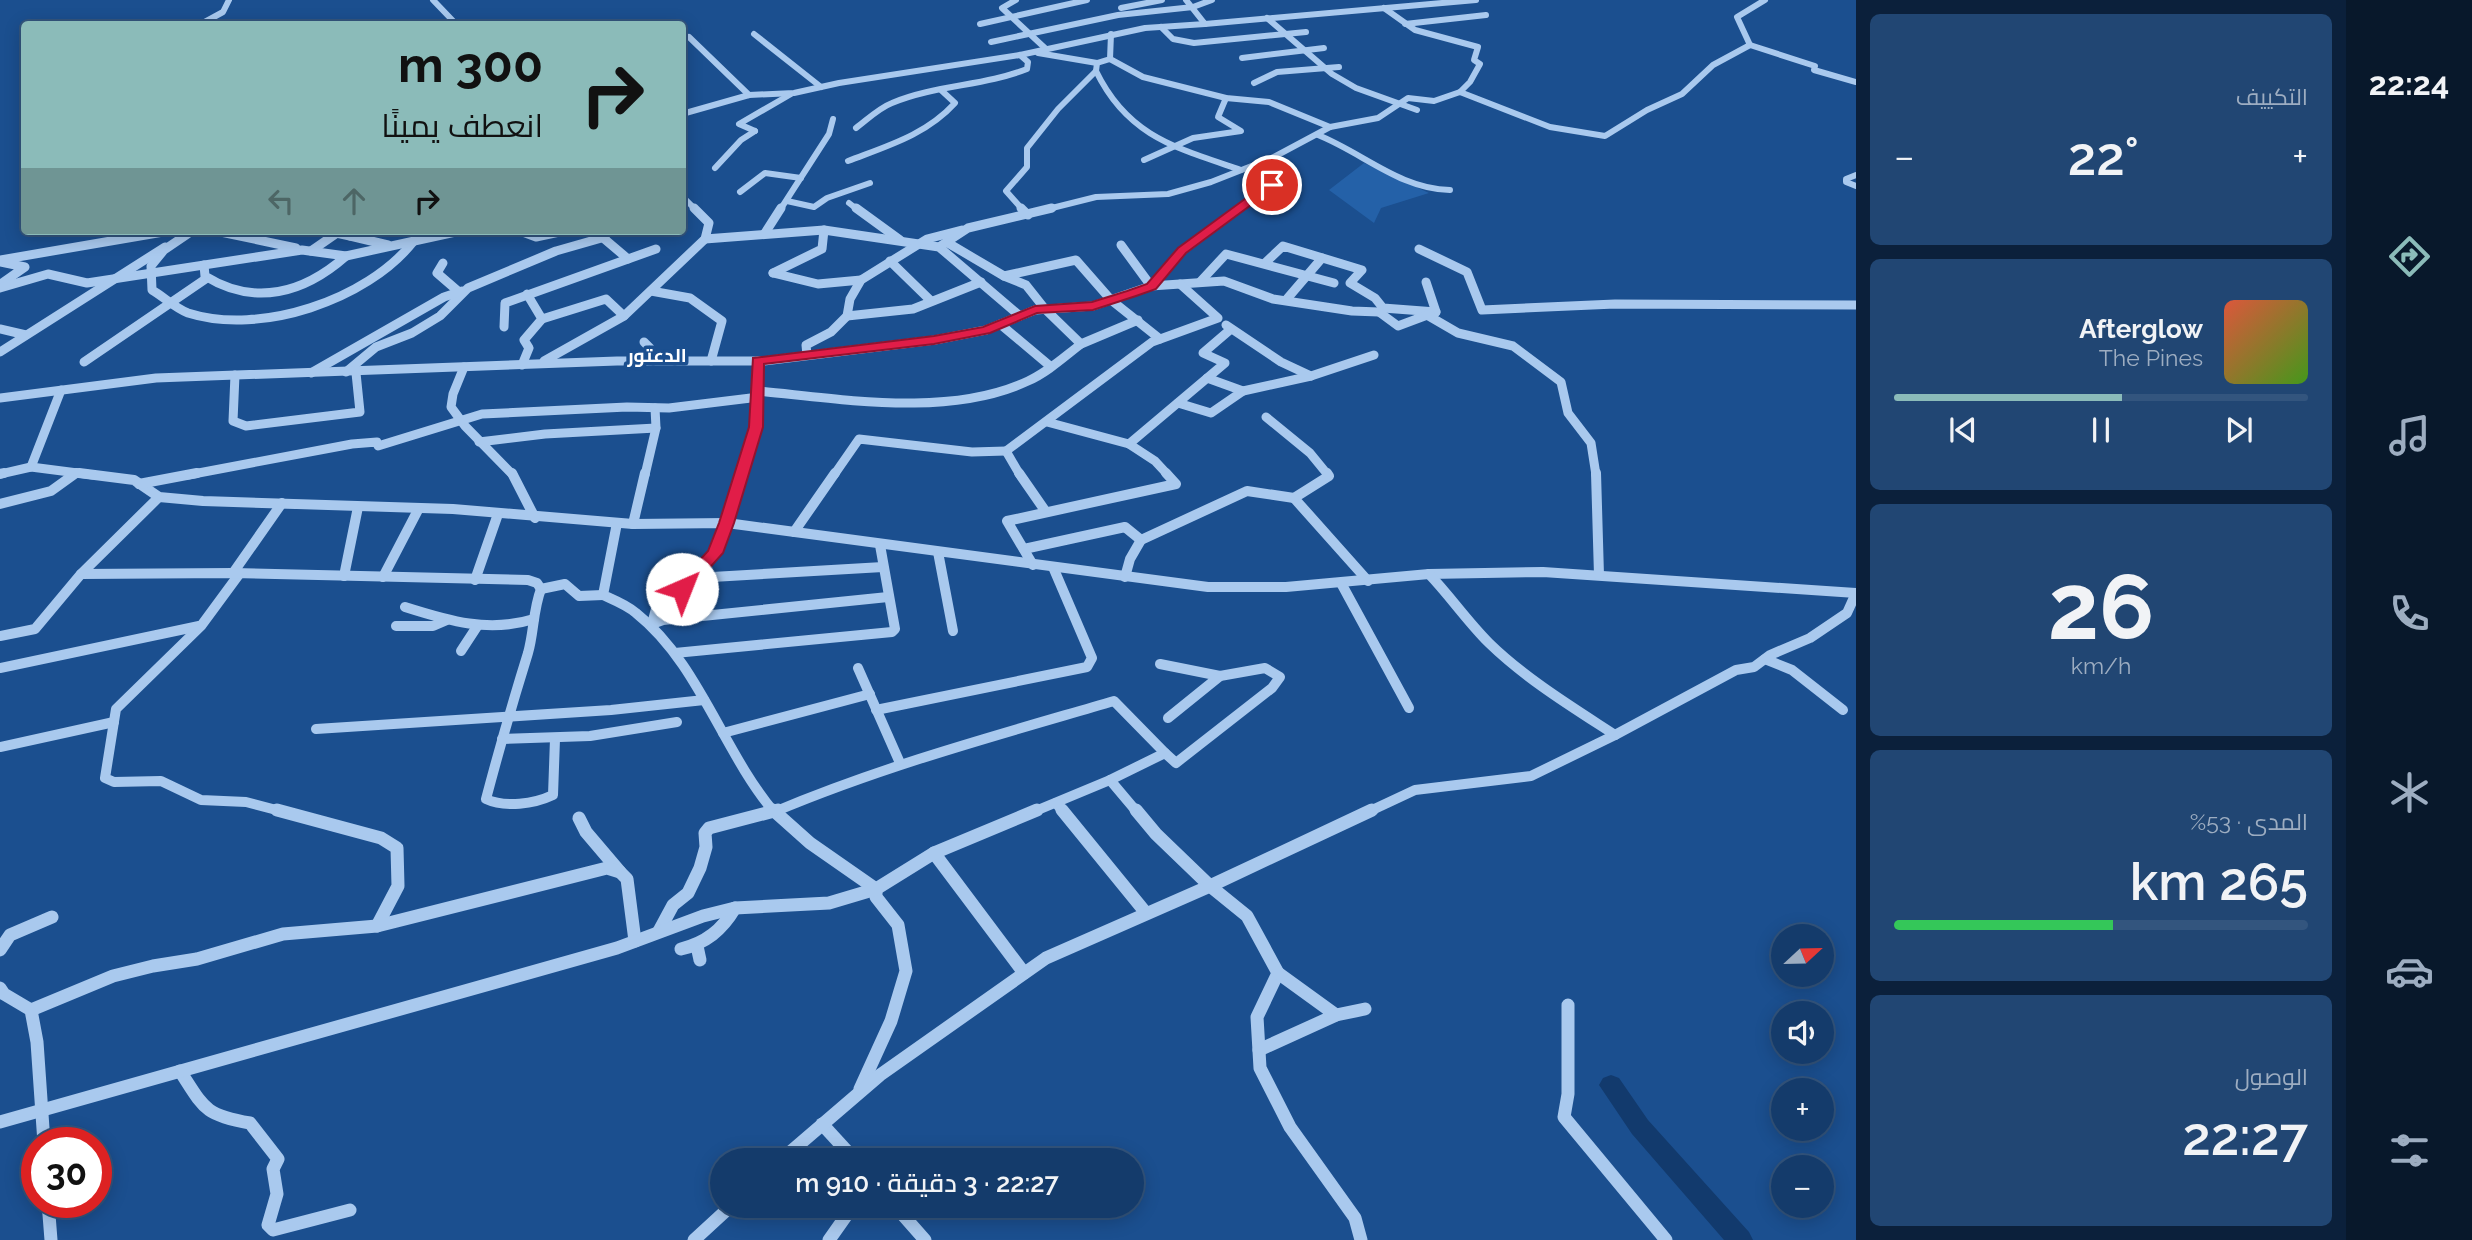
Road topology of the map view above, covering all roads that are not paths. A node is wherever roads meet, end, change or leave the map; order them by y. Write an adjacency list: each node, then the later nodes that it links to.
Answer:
1 (229, 0): 16 (street)
2 (433, 0): 17 (street)
3 (1016, 0): 14 (street)
4 (1087, 0): 14 (street)
5 (1162, 0): 12 (street)
6 (1186, 0): 10 (street)
7 (1212, 0): 10 (street)
8 (1476, 0): 11 (street)
9 (1765, 0): 30 (street)
10 (1193, 7): 12 (street); 19 (street)
11 (1384, 8): 15 (street); 20 (street)
12 (1118, 15): 23 (street)
13 (1486, 15): 20 (street)
14 (1012, 17): 18 (street); 23 (street)
15 (1267, 18): 19 (street); 26 (street)
16 (206, 21)
17 (453, 21)
18 (980, 24)
19 (1201, 24): 21 (street); 28 (street)
20 (1405, 24): 45 (street)
21 (1161, 27): 25 (street); 28 (street)
22 (1306, 32): 26 (street)
23 (1032, 33): 29 (street); 32 (street)
24 (754, 34): 43 (street)
25 (1111, 34): 32 (street); 37 (street)
26 (1285, 34): 28 (street); 33 (street)
27 (689, 37): 47 (street)
28 (1204, 41)
29 (991, 42)
30 (1749, 45): 41 (street); 45 (street)
31 (1325, 47): 33 (street)
32 (1046, 49): 34 (street)
33 (1305, 50): 36 (street); 40 (street)
34 (1032, 52): 35 (street); 38 (street)
35 (1020, 55): 43 (street); 44 (street)
36 (1242, 58)
37 (1110, 59): 38 (street); 48 (street)
38 (1096, 67): 56 (street); 71 (street)
39 (1339, 67): 40 (street)
40 (1325, 68): 42 (street); 49 (street)
41 (1856, 82)
42 (1254, 83)
43 (821, 87): 46 (street)
44 (941, 90): 54 (street); 59 (street)
45 (1460, 92): 49 (street)
46 (794, 93): 47 (street); 60 (street)
47 (749, 95): 51 (street)
48 (1226, 98): 53 (street); 56 (street)
49 (1402, 104): 50 (street); 53 (street)
50 (1417, 110)
51 (686, 113)
52 (833, 119): 63 (street)
53 (1330, 127): 55 (street)
54 (856, 128)
55 (1318, 135): 57 (street); 66 (street)
56 (1175, 147): 58 (street); 61 (street)
57 (1272, 158): 61 (street); 116 (street)
58 (1144, 160)
59 (848, 161)
60 (715, 169)
61 (1241, 170): 71 (street)
62 (1856, 176): 65 (street)
63 (802, 178): 67 (street); 69 (street)
64 (870, 183): 69 (street)
65 (1856, 186)
66 (1450, 190)
67 (740, 192)
68 (686, 200): 85 (street)
69 (787, 201): 74 (street)
70 (849, 204): 86 (street)
71 (1028, 215): 72 (street)
72 (968, 228): 88 (street); 89 (street)
73 (824, 230): 74 (street); 86 (street); 109 (street)
74 (765, 233): 85 (street)
75 (146, 235): 99 (street)
76 (186, 235): 91 (street)
77 (234, 235): 95 (street)
78 (334, 235): 95 (street)
79 (360, 235): 92 (street)
80 (432, 235): 84 (street)
81 (441, 235): 84 (street)
82 (602, 235): 83 (street)
83 (605, 237): 98 (street); 117 (street)
84 (427, 238): 87 (street)
85 (705, 240): 118 (street)
86 (900, 240): 88 (street)
87 (413, 242): 92 (street); 123 (street)
88 (919, 243): 89 (street); 100 (street)
89 (944, 245): 106 (street); 110 (street)
90 (1121, 245): 116 (street)
91 (171, 246): 104 (street); 108 (street)
92 (394, 246): 96 (street)
93 (656, 249): 98 (street)
94 (1419, 249): 124 (street)
95 (307, 251): 96 (street); 103 (street)
96 (346, 256): 107 (street)
97 (1322, 258): 102 (street); 105 (street); 126 (street)
98 (628, 259): 119 (street)
99 (0, 261): 115 (street)
100 (890, 261): 109 (street); 120 (street)
101 (443, 263): 117 (street)
102 (1265, 263): 105 (street); 111 (street)
103 (204, 265): 104 (street); 107 (street)
104 (150, 273): 108 (street); 123 (street)
105 (1307, 275): 113 (street); 122 (street)
106 (1004, 276): 121 (street); 125 (street)
107 (207, 278): 123 (street)
108 (112, 279): 115 (street); 138 (street)
109 (861, 280): 129 (street)
110 (981, 282): 120 (street); 130 (street)
111 (1200, 282): 114 (street); 122 (street)
112 (1426, 282): 127 (street)
113 (1334, 283)
114 (1180, 284): 116 (street); 131 (street)
115 (0, 286)
116 (1152, 286): 121 (street)
117 (464, 290): 153 (street); 154 (street)
118 (651, 291): 128 (street); 146 (street)
119 (527, 294): 132 (street); 135 (street)
120 (930, 300): 129 (street)
121 (1111, 300): 125 (street); 133 (street)
122 (1286, 300): 126 (street)
123 (170, 301): 148 (street)
124 (1856, 305)
125 (1045, 309): 130 (street); 141 (street)
126 (1381, 310): 127 (street); 127 (street)
127 (1432, 314): 198 (street)
128 (624, 316): 132 (street); 149 (street)
129 (846, 316): 143 (street)
130 (1020, 316): 134 (street)
131 (1219, 318): 137 (street); 139 (street)
132 (542, 319): 150 (street)
133 (1138, 320): 139 (street); 141 (street)
134 (1000, 324): 143 (street); 151 (street)
135 (504, 327)
136 (0, 329): 138 (street)
137 (1231, 329): 156 (street); 157 (street)
138 (26, 335): 142 (street)
139 (1160, 339): 166 (street)
140 (645, 342): 145 (street)
141 (1081, 344): 151 (street)
142 (0, 352)
143 (807, 355): 147 (street)
144 (1374, 355): 156 (street)
145 (647, 361): 146 (street); 149 (street)
146 (711, 361): 147 (street)
147 (758, 361): 160 (street)
148 (83, 362)
149 (538, 364): 150 (street)
150 (522, 365): 152 (street)
151 (1050, 366): 160 (street)
152 (464, 367): 153 (street); 165 (street)
153 (351, 372): 154 (street); 155 (street)
154 (311, 373): 155 (street)
155 (235, 375): 158 (street)
156 (1311, 376): 159 (street)
157 (1208, 378): 159 (street); 162 (street)
158 (61, 390): 161 (street); 171 (street)
159 (1243, 391): 162 (street)
160 (759, 394): 163 (street); 185 (street)
161 (0, 398)
162 (1178, 403): 169 (street)
163 (655, 408): 165 (street); 167 (street)
164 (1266, 417): 176 (street)
165 (460, 420): 168 (street); 174 (street)
166 (1047, 422): 169 (street); 170 (street)
167 (656, 428): 168 (street); 186 (street)
168 (479, 442): 183 (street)
169 (1129, 444): 181 (street)
170 (1006, 451): 181 (street); 187 (street)
171 (31, 467): 172 (street); 173 (street)
172 (76, 473): 174 (street); 178 (street)
173 (0, 474)
174 (139, 484): 175 (street)
175 (159, 496): 177 (street); 196 (street)
176 (1294, 498): 188 (street); 204 (street)
177 (282, 503): 179 (street); 195 (street)
178 (0, 504)
179 (358, 507): 180 (street); 199 (street)
180 (418, 510): 182 (street); 200 (street)
181 (1046, 512): 190 (street)
182 (498, 514): 183 (street); 203 (street)
183 (535, 517): 184 (street)
184 (617, 523): 186 (street); 208 (street)
185 (727, 523): 186 (street); 187 (street); 202 (street)
186 (633, 524)
187 (794, 532): 189 (street)
188 (1140, 540): 190 (street); 201 (street)
189 (880, 545): 191 (street); 193 (street)
190 (1024, 550): 192 (street)
191 (938, 552): 192 (street); 217 (street)
192 (1033, 565): 194 (street)
193 (883, 567): 202 (street); 209 (street)
194 (1053, 567): 201 (street); 229 (street)
195 (236, 573): 196 (street); 199 (street); 215 (street)
196 (81, 574): 218 (street)
197 (1429, 574): 198 (street); 204 (street); 237 (street)
198 (1599, 575): 207 (street)
199 (344, 576): 200 (street)
200 (383, 577): 203 (street)
201 (1125, 577): 205 (street)
202 (695, 578): 213 (street)
203 (475, 580): 206 (street)
204 (1368, 581): 205 (street)
205 (1341, 583): 228 (street)
206 (541, 589): 208 (street); 211 (street)
207 (1856, 593): 221 (street)
208 (603, 595): 213 (street)
209 (888, 597): 213 (street); 220 (street)
210 (405, 607): 212 (street)
211 (534, 619): 214 (street); 231 (street)
212 (447, 620): 214 (street); 216 (street)
213 (652, 624): 220 (street)
214 (478, 625): 219 (street)
215 (201, 626): 223 (street); 233 (street)
216 (396, 626)
217 (953, 631)
218 (0, 636)
219 (461, 651)
220 (675, 653): 227 (street)
221 (1765, 659): 230 (street); 237 (street)
222 (1160, 664): 225 (street)
223 (0, 667)
224 (859, 668): 226 (street)
225 (1220, 676): 232 (street); 241 (street)
226 (870, 694): 229 (street); 236 (street)
227 (705, 701): 231 (street); 236 (street)
228 (1409, 708)
229 (876, 710): 242 (street)
230 (1843, 710)
231 (507, 716): 235 (street); 238 (street)
232 (1168, 718)
233 (114, 722): 240 (street); 254 (street)
234 (677, 722): 239 (street)
235 (316, 729)
236 (723, 733): 245 (street)
237 (1615, 735): 249 (street)
238 (502, 739): 239 (street); 239 (street)
239 (555, 739)
240 (0, 747)
241 (1165, 753): 242 (street); 243 (street)
242 (900, 763): 245 (street)
243 (1110, 780): 244 (street); 249 (street)
244 (1056, 803): 247 (street); 252 (street)
245 (774, 812): 250 (street); 255 (street)
246 (579, 818): 248 (street)
247 (934, 853): 250 (street); 261 (street)
248 (620, 872): 254 (street); 256 (street)
249 (1210, 886): 252 (street); 262 (street)
250 (876, 889): 251 (street); 270 (street)
251 (735, 908): 255 (street); 257 (street)
252 (1146, 914): 261 (street)
253 (52, 917): 259 (street)
254 (377, 926): 266 (street)
255 (659, 931): 256 (street)
256 (635, 941): 269 (street)
257 (697, 946): 258 (street); 260 (street)
258 (681, 948)
259 (0, 950)
260 (701, 960)
261 (1024, 973): 270 (street)
262 (1278, 973): 267 (street); 268 (street)
263 (0, 988): 266 (street)
264 (1568, 1005): 287 (street)
265 (1365, 1009): 267 (street)
266 (31, 1010): 271 (street)
267 (1336, 1014): 268 (street)
268 (1259, 1050): 286 (street)
269 (180, 1071): 271 (street); 277 (street)
270 (858, 1095): 273 (street)
271 (44, 1110): 272 (street); 274 (street)
272 (0, 1122)
273 (822, 1124): 275 (street); 276 (street)
274 (44, 1127)
275 (795, 1148)
276 (844, 1148)
277 (350, 1210)
278 (49, 1218): 282 (street)
279 (718, 1218): 283 (street)
280 (844, 1218): 284 (street)
281 (906, 1218): 285 (street)
282 (51, 1240)
283 (694, 1240)
284 (828, 1240)
285 (925, 1240)
286 (1361, 1240)
287 (1666, 1240)

